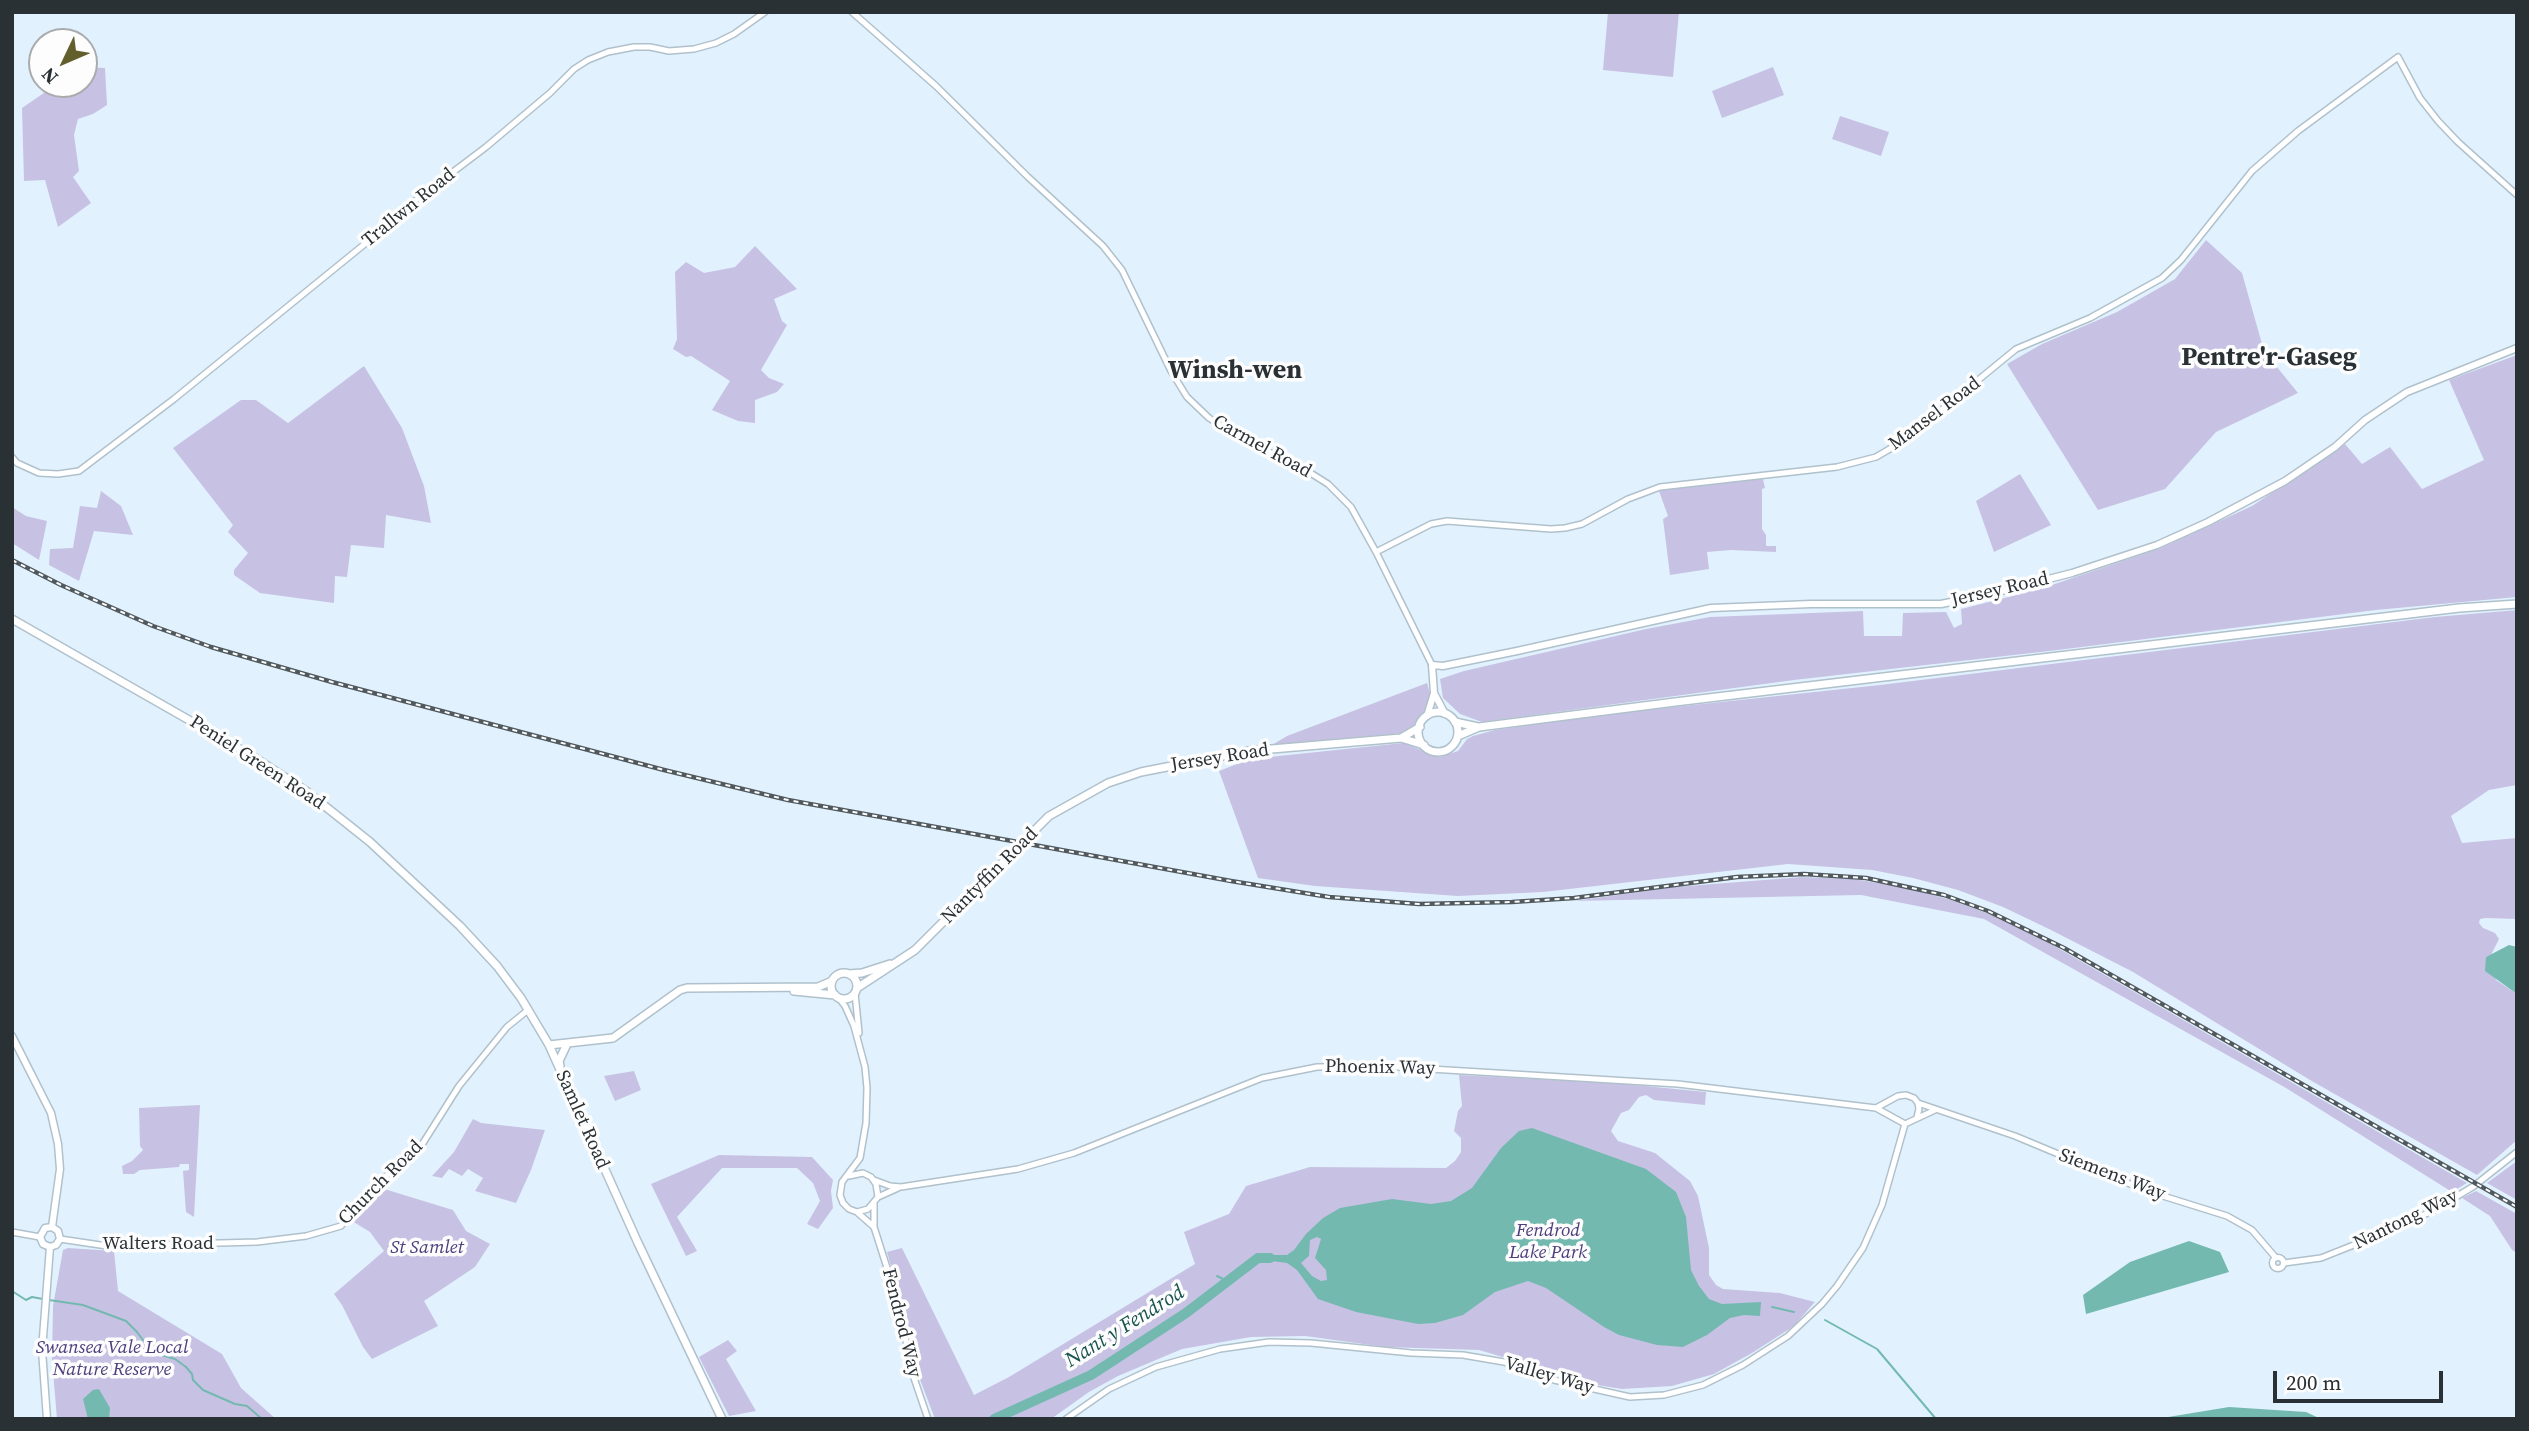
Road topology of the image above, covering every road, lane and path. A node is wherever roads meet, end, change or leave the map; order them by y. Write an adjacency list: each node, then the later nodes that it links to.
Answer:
1 (765, 12): 5 (street, Trallwn Road)
2 (852, 12): 6 (street, Carmel Road)
3 (2517, 195): 6 (street, Mansel Road)
4 (2517, 348): 9 (main road, Jersey Road)
5 (12, 457)
6 (1376, 552): 9 (street, Carmel Road)
7 (2517, 604): 15 (main road)
8 (12, 619): 26 (main road, Peniel Green Road)
9 (1432, 665): 10 (main road, Carmel Road)
10 (1434, 693): 11 (main road, Carmel Road); 12 (main road, Carmel Road)
11 (1445, 713): 12 (main road); 13 (main road)
12 (1427, 716): 14 (main road)
13 (1455, 722): 15 (main road); 16 (main road)
14 (1419, 727): 17 (main road, Jersey Road); 18 (main road)
15 (1479, 727): 16 (main road)
16 (1458, 736): 18 (main road)
17 (1401, 738): 18 (main road, Jersey Road); 19 (main road, Jersey Road)
18 (1424, 745)
19 (1049, 816): 20 (main road, Nantyffin Road)
20 (930, 935): 21 (main road, Nantyffin Road); 24 (main road, Nantyffin Road)
21 (849, 974): 22 (main road); 24 (main road)
22 (832, 981): 23 (main road, Samlet Road); 25 (main road)
23 (781, 989): 25 (main road, Samlet Road); 28 (main road, Samlet Road)
24 (856, 991): 25 (main road); 30 (street)
25 (836, 996): 30 (street)
26 (528, 1010): 29 (main road, Peniel Green Road); 53 (street, Church Road)
27 (12, 1036): 48 (main road)
28 (567, 1044): 29 (main road, Samlet Road); 31 (main road)
29 (549, 1045): 31 (main road, Samlet Road)
30 (860, 1046): 40 (street)
31 (562, 1073): 57 (main road, Samlet Road)
32 (1895, 1099): 33 (street); 34 (street); 36 (street)
33 (1918, 1103): 35 (street, Siemens Way); 37 (street)
34 (1876, 1108): 36 (street, Phoenix Way); 44 (street, Phoenix Way)
35 (1935, 1110): 37 (street); 55 (street, Siemens Way)
36 (1892, 1117): 38 (street)
37 (1916, 1118): 38 (street)
38 (1905, 1124): 59 (street, Valley Way)
39 (2517, 1152): 55 (street, Nantong Way)
40 (860, 1158): 41 (street); 42 (street)
41 (867, 1175): 42 (street); 43 (street)
42 (849, 1176): 47 (street)
43 (874, 1180): 44 (street, Phoenix Way); 45 (street)
44 (901, 1186): 45 (street, Phoenix Way)
45 (878, 1197): 46 (street)
46 (874, 1204): 47 (street); 49 (street, Fendrod Way)
47 (857, 1212): 49 (street)
48 (52, 1227): 51 (main road); 52 (main road)
49 (874, 1227): 58 (street, Fendrod Way)
50 (12, 1232): 51 (street)
51 (40, 1237): 54 (main road)
52 (60, 1239): 53 (street, Walters Road); 54 (main road)
53 (257, 1242)
54 (50, 1247): 56 (main road)
55 (2276, 1258)
56 (47, 1419)
57 (722, 1419)
58 (928, 1419)
59 (1066, 1419)

